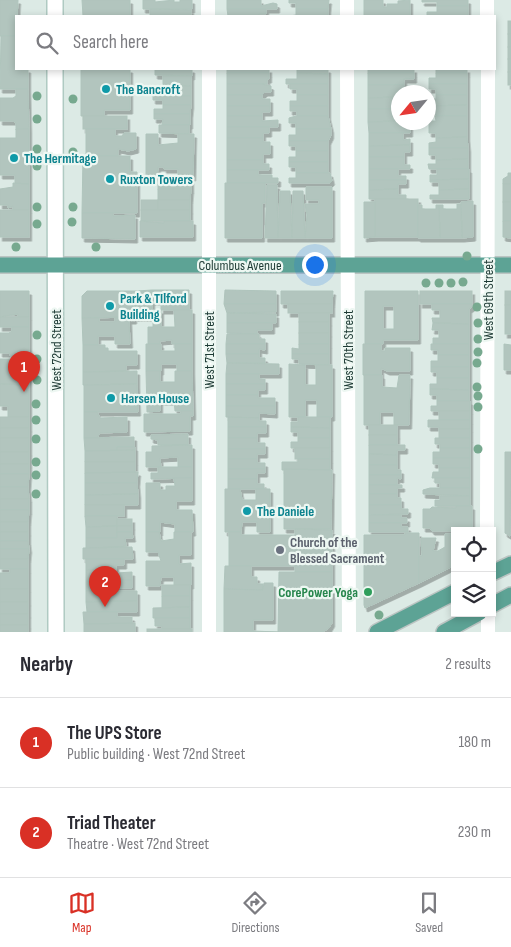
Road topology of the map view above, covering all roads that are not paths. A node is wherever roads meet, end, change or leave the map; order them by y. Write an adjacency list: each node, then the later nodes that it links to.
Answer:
1 (56, 0): 5 (main road)
2 (208, 0): 6 (street)
3 (347, 0): 7 (street)
4 (487, 0): 8 (street)
5 (56, 15)
6 (208, 15)
7 (347, 15)
8 (488, 15)
9 (56, 70): 14 (main road, West 72nd Street)
10 (208, 70): 18 (street, West 71st Street)
11 (347, 70): 15 (street, West 70th Street)
12 (488, 70): 16 (street, West 69th Street)
13 (0, 265): 14 (main road, Columbus Avenue)
14 (56, 265): 18 (main road, Columbus Avenue); 27 (main road, West 72nd Street)
15 (348, 265): 16 (main road, Columbus Avenue); 18 (main road, Columbus Avenue); 29 (street, West 70th Street)
16 (488, 265): 17 (main road, Columbus Avenue); 19 (street, West 69th Street)
17 (511, 265)
18 (209, 266): 28 (street, West 71st Street)
19 (488, 527)
20 (511, 564): 21 (main road)
21 (494, 572)
22 (451, 594): 30 (main road)
23 (511, 595): 24 (main road)
24 (496, 603)
25 (471, 617): 31 (main road)
26 (488, 617): 32 (street)
27 (56, 632)
28 (208, 632)
29 (349, 632)
30 (377, 632)
31 (444, 632)
32 (488, 632)

